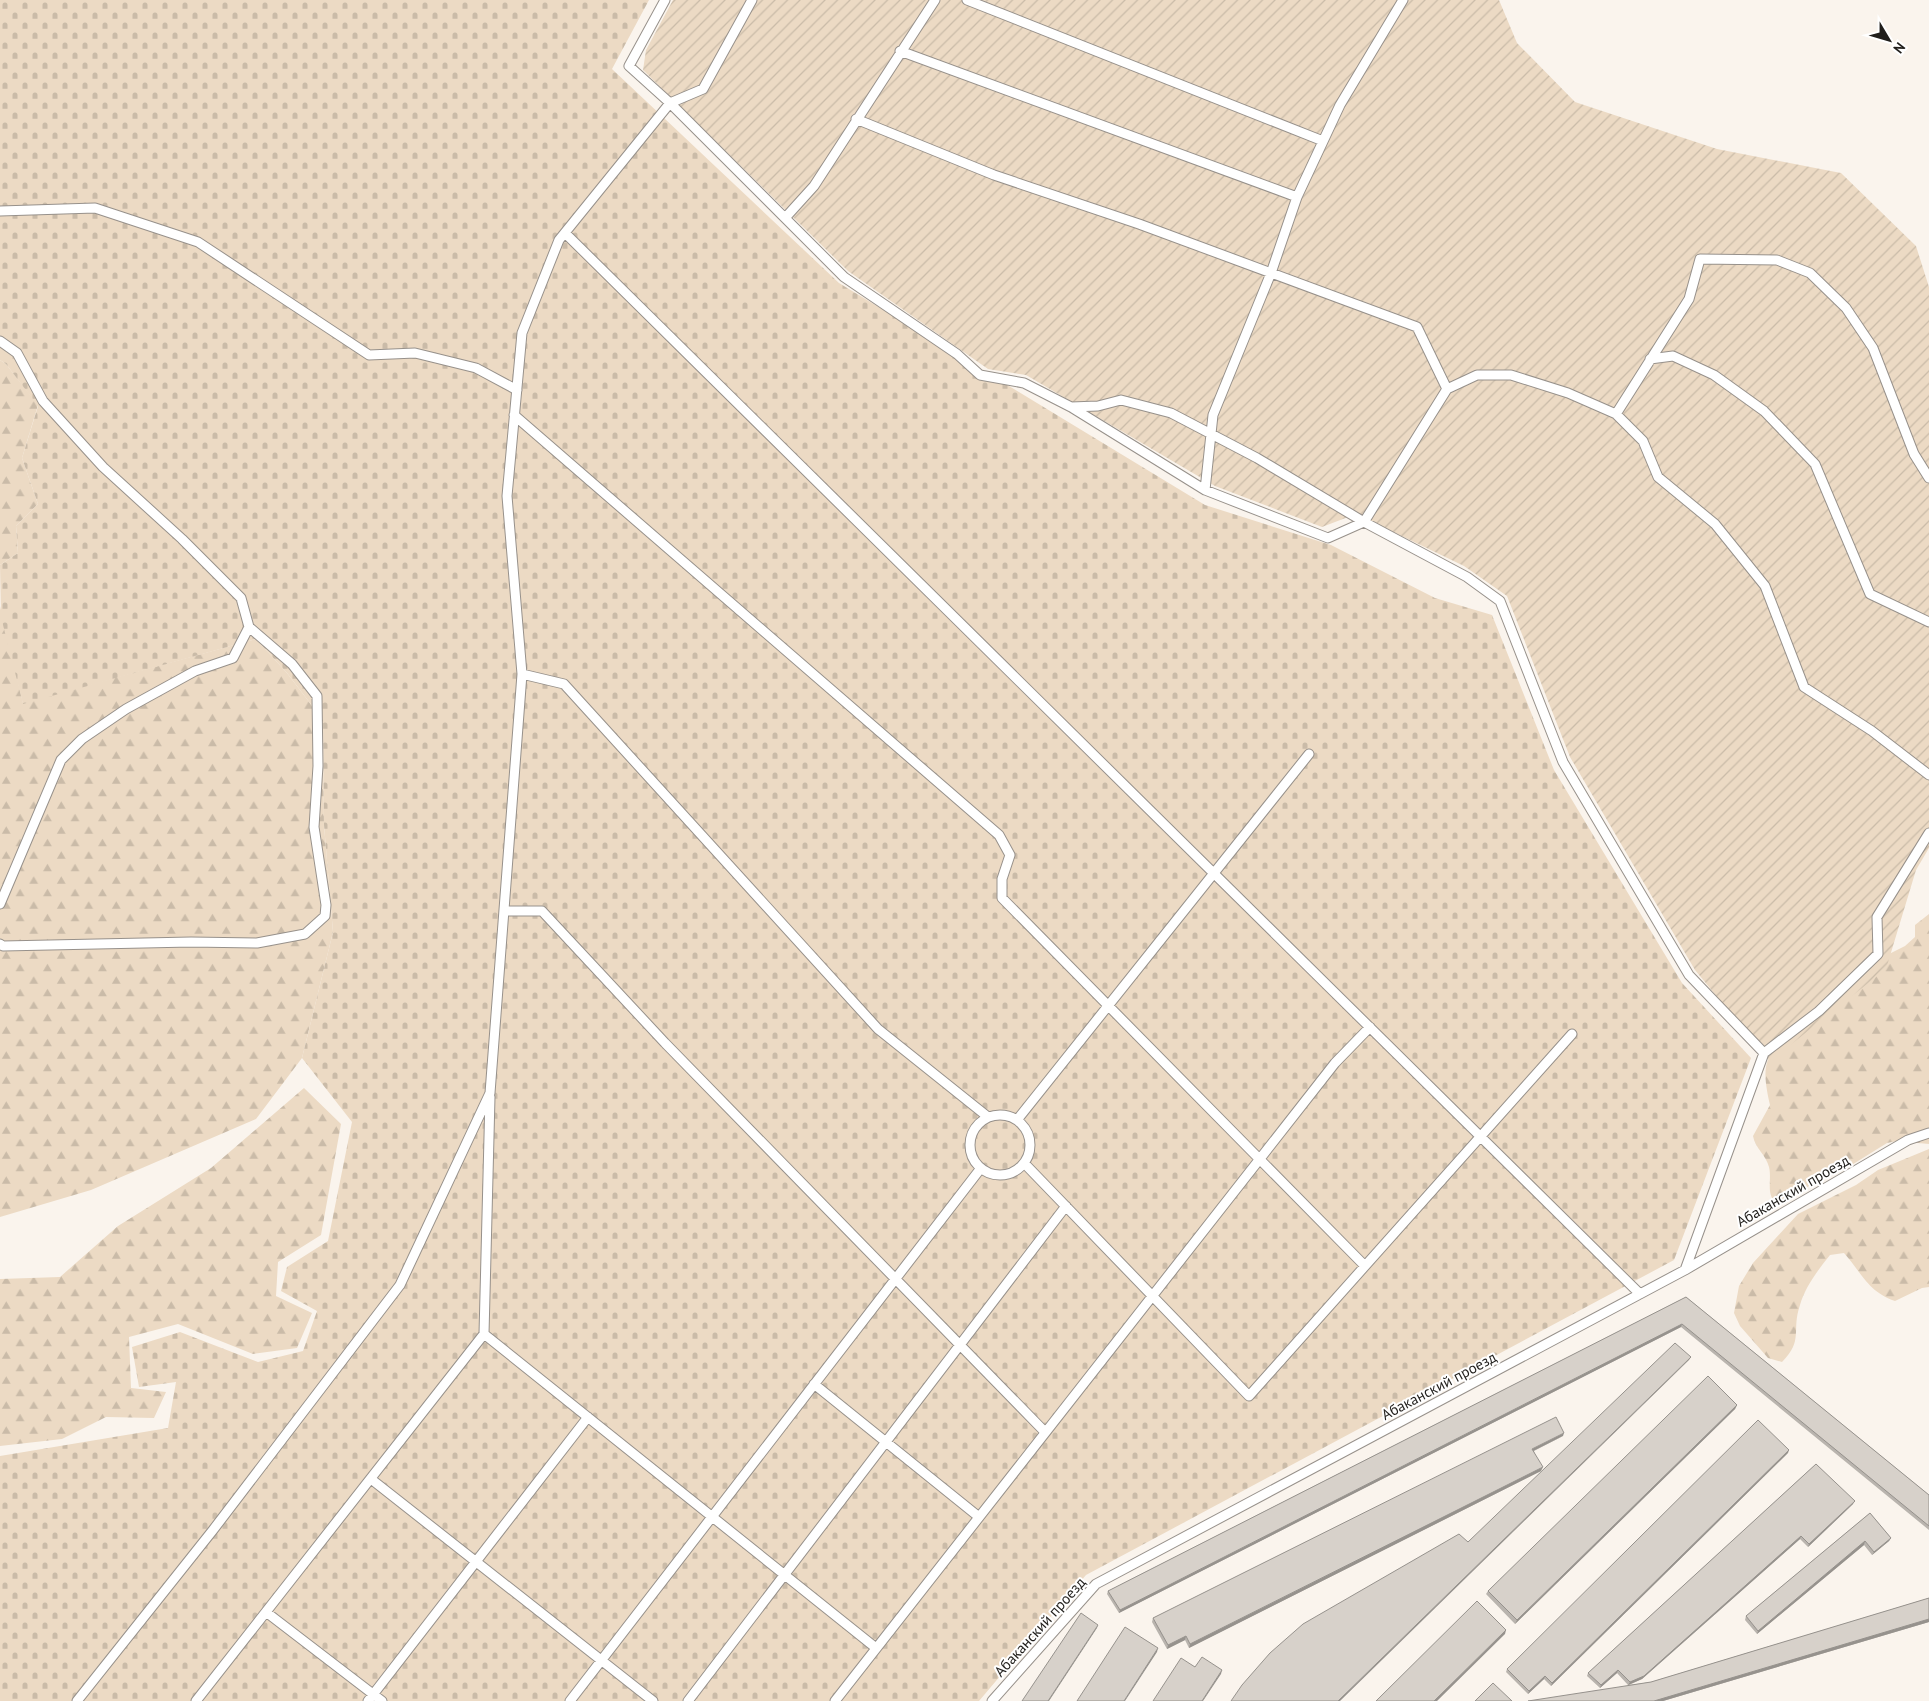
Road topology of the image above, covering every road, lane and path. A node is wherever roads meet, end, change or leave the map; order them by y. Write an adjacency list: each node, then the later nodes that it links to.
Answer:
1 (665, 0): 7 (lane)
2 (752, 0): 7 (lane)
3 (934, 0): 6 (lane)
4 (967, 0): 9 (lane)
5 (1404, 0): 9 (lane)
6 (900, 51): 8 (lane); 10 (lane)
7 (670, 103): 12 (lane); 13 (lane)
8 (856, 119): 12 (lane); 14 (lane)
9 (1323, 141): 10 (lane)
10 (1297, 197): 14 (lane)
11 (0, 211): 18 (lane)
12 (785, 218): 19 (lane)
13 (565, 233): 18 (lane); 32 (lane)
14 (1271, 273): 17 (lane); 22 (lane)
15 (0, 342): 27 (lane)
16 (1650, 359): 20 (lane); 23 (lane); 26 (lane)
17 (1447, 389): 20 (lane); 25 (lane)
18 (517, 390): 21 (lane)
19 (1071, 408): 22 (lane); 24 (lane)
20 (1616, 414): 30 (lane)
21 (514, 415): 28 (lane); 36 (lane)
22 (1211, 434): 24 (lane); 25 (lane)
23 (1929, 478)
24 (1205, 490): 25 (lane)
25 (1364, 522): 39 (lane)
26 (1929, 622)
27 (249, 627): 33 (lane); 35 (lane)
28 (522, 674): 34 (lane); 41 (lane)
29 (1309, 754): 32 (lane)
30 (1929, 776)
31 (1929, 833): 39 (lane)
32 (1214, 873): 36 (lane); 37 (lane)
33 (0, 904)
34 (504, 911): 40 (lane); 51 (lane)
35 (0, 944)
36 (1109, 1004): 42 (lane); 45 (lane)
37 (1370, 1027): 44 (lane); 45 (lane)
38 (1572, 1034): 44 (lane)
39 (1764, 1053): 50 (lane)
40 (490, 1093): 54 (lane); 69 (lane)
41 (988, 1117): 42 (lane); 47 (lane)
42 (1017, 1120): 46 (lane)
43 (1929, 1133): 50 (lane, Абаканский проезд)
44 (1481, 1136): 49 (lane); 52 (lane)
45 (1260, 1158): 49 (lane); 53 (lane)
46 (1024, 1163): 47 (lane); 48 (lane)
47 (981, 1168): 51 (lane)
48 (1066, 1206): 53 (lane); 55 (lane)
49 (1366, 1266): 53 (lane)
50 (1685, 1270): 52 (lane, Абаканский проезд)
51 (895, 1278): 55 (lane); 56 (lane)
52 (1640, 1294): 76 (lane, Абаканский проезд)
53 (1152, 1295): 58 (lane)
54 (484, 1334): 57 (lane); 60 (lane)
55 (960, 1345): 58 (lane); 59 (lane)
56 (814, 1384): 59 (lane); 61 (lane)
57 (588, 1417): 61 (lane); 63 (lane)
58 (1045, 1432): 62 (lane)
59 (886, 1442): 62 (lane); 64 (lane)
60 (371, 1479): 63 (lane); 65 (lane)
61 (712, 1516): 64 (lane); 67 (lane)
62 (979, 1517): 66 (lane)
63 (476, 1562): 67 (lane); 68 (lane)
64 (784, 1574): 66 (lane); 74 (lane)
65 (266, 1612): 68 (lane); 70 (lane)
66 (876, 1648): 75 (lane)
67 (602, 1660): 72 (lane); 73 (lane)
68 (371, 1698): 71 (lane)
69 (77, 1701)
70 (196, 1701)
71 (382, 1701)
72 (570, 1701)
73 (652, 1701)
74 (688, 1701)
75 (835, 1701)
76 (992, 1701)

